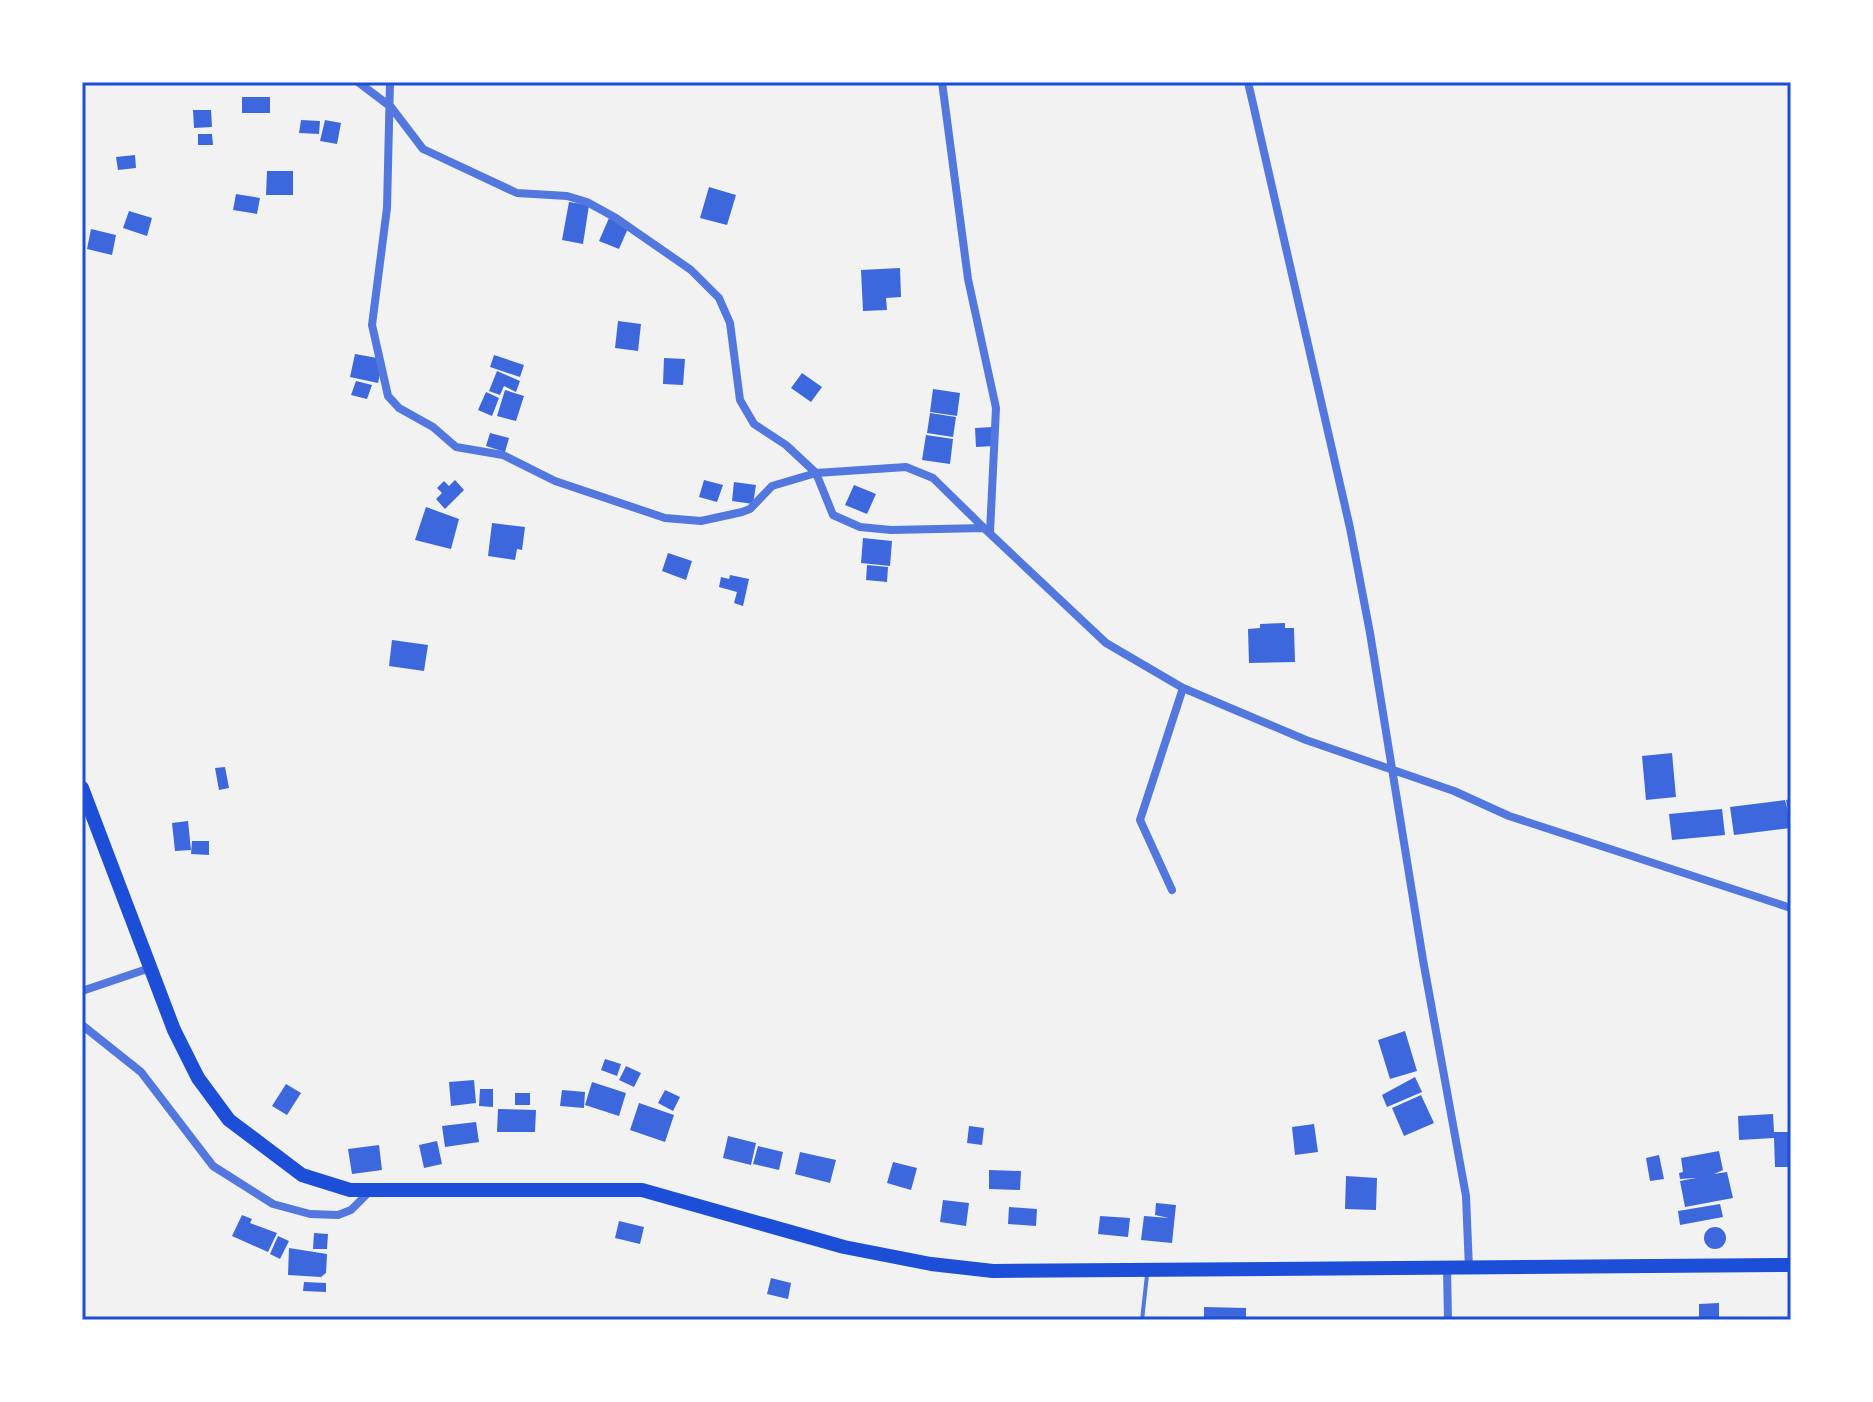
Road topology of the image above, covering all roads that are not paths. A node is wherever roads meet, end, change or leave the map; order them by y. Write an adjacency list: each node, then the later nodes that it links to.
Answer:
1 (358, 82): 5 (street)
2 (390, 82): 5 (street)
3 (942, 82): 7 (street)
4 (1248, 82): 9 (street)
5 (391, 107): 6 (street); 6 (street)
6 (816, 473): 7 (street); 7 (street)
7 (987, 530): 8 (street)
8 (1183, 688): 9 (street); 11 (street)
9 (1392, 767): 12 (street); 19 (street)
10 (82, 788): 13 (highway)
11 (1172, 890)
12 (1791, 908)
13 (150, 968): 14 (street); 16 (highway)
14 (82, 991)
15 (82, 1025): 16 (street)
16 (370, 1191): 20 (highway)
17 (1791, 1265): 19 (highway)
18 (1447, 1269): 19 (highway); 20 (highway); 22 (street)
19 (1469, 1269)
20 (1147, 1272): 21 (lane)
21 (1142, 1320)
22 (1448, 1320)

